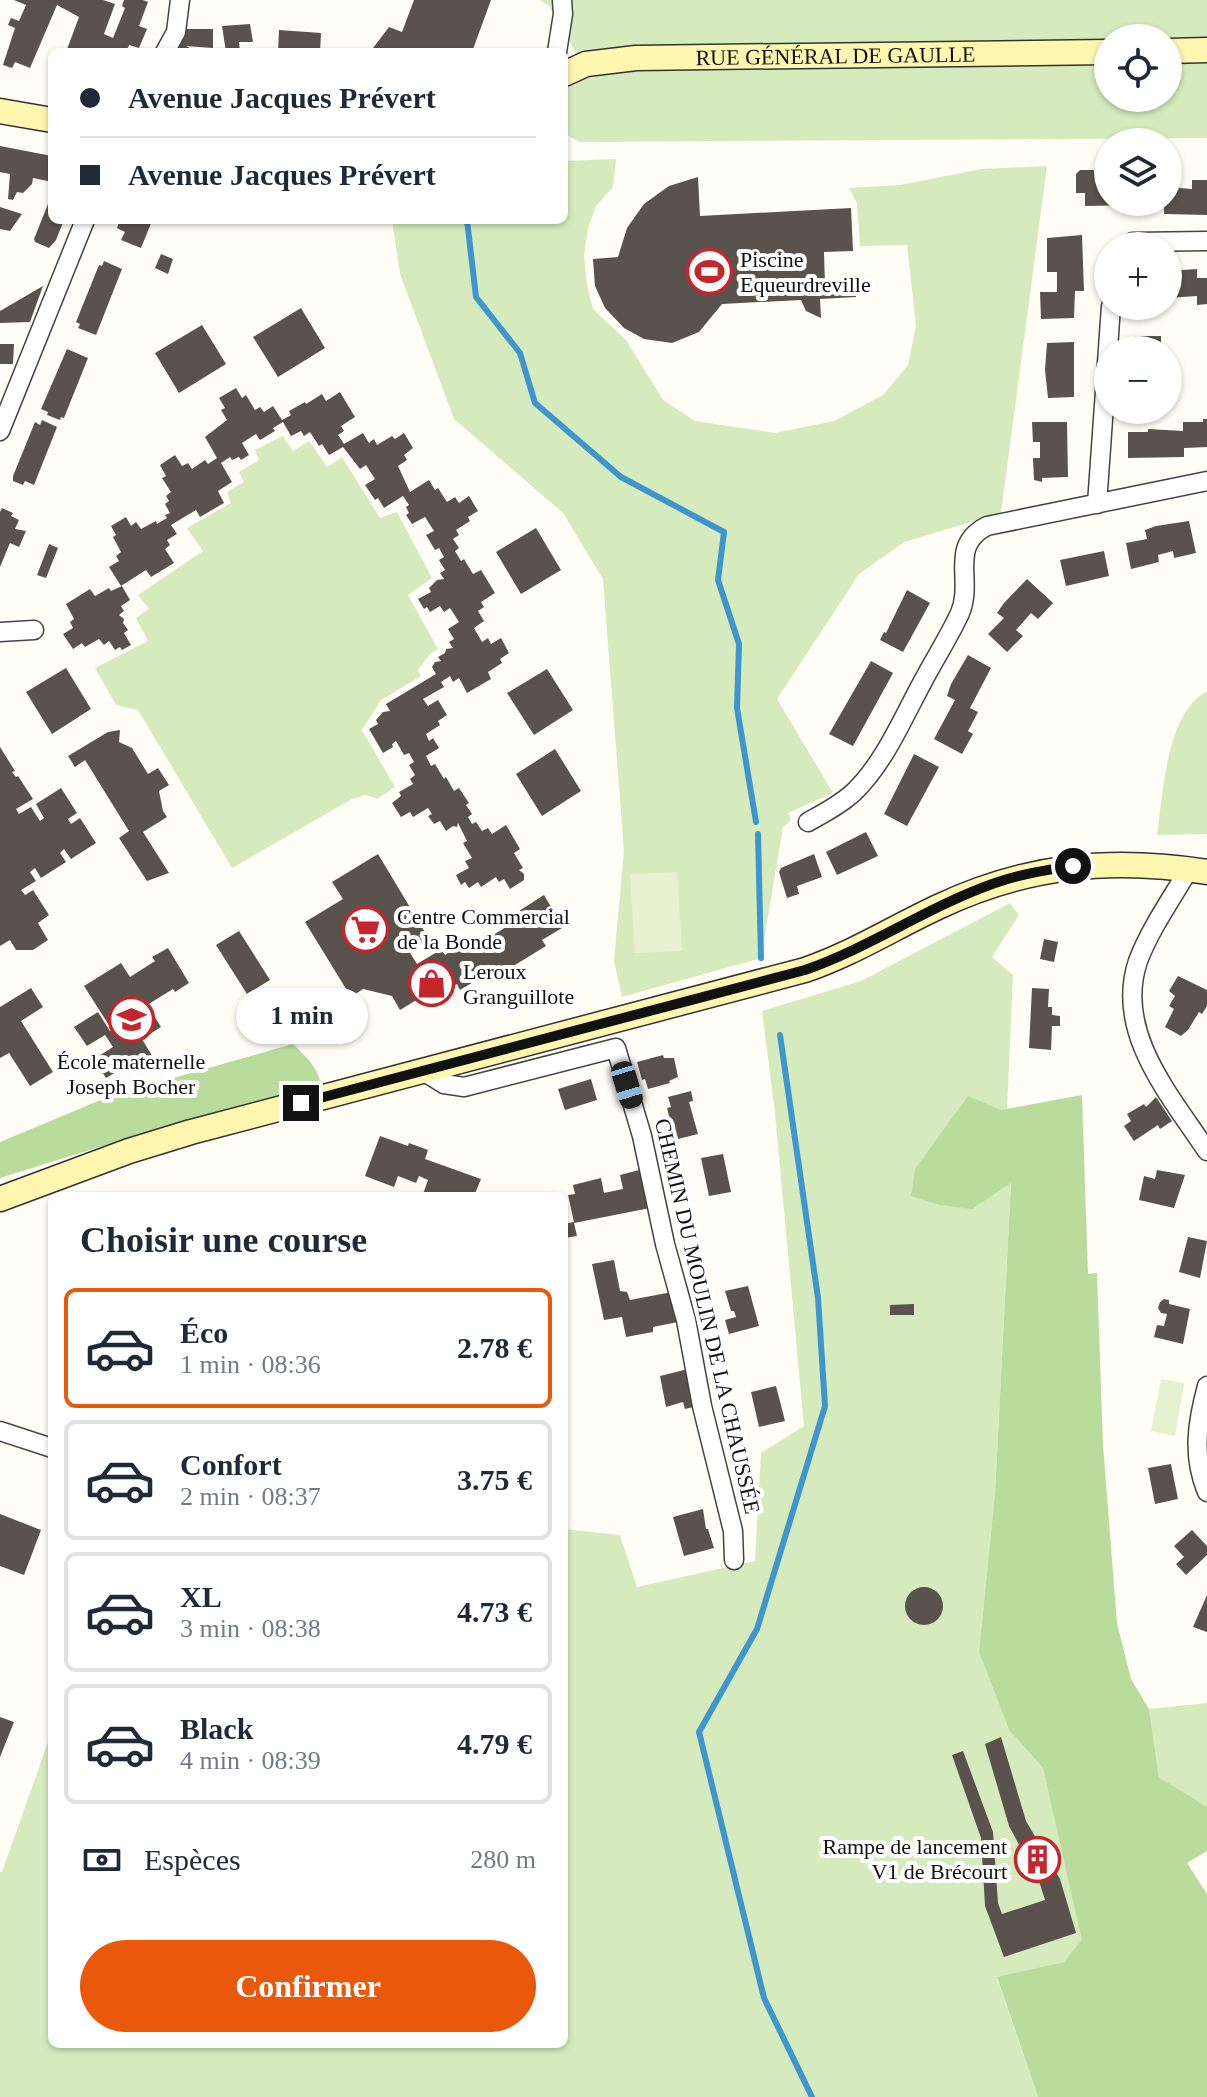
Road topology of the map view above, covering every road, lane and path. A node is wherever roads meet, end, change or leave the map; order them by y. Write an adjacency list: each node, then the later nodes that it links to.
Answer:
1 (180, 0): 3 (street)
2 (562, 0): 4 (street)
3 (167, 48)
4 (563, 48)
5 (1207, 50): 6 (street)
6 (1182, 51)
7 (1094, 52): 8 (street, RUE GÉNÉRAL DE GAULLE)
8 (568, 66)
9 (0, 111): 10 (street)
10 (48, 119)
11 (83, 224): 15 (street)
12 (1182, 241): 13 (street)
13 (1207, 241)
14 (1110, 320): 17 (street)
15 (0, 431)
16 (1207, 481): 17 (street)
17 (1097, 504): 20 (street)
18 (34, 630): 19 (street)
19 (0, 632)
20 (808, 822)
21 (1192, 865): 22 (street); 23 (street)
22 (423, 1071): 24 (street); 29 (street, CHEMIN DU MOULIN DE LA CHAUSSÉE)
23 (1207, 1151)
24 (0, 1199)
25 (1207, 1386): 28 (street)
26 (0, 1431): 27 (street)
27 (48, 1447)
28 (1207, 1492)
29 (734, 1560)

